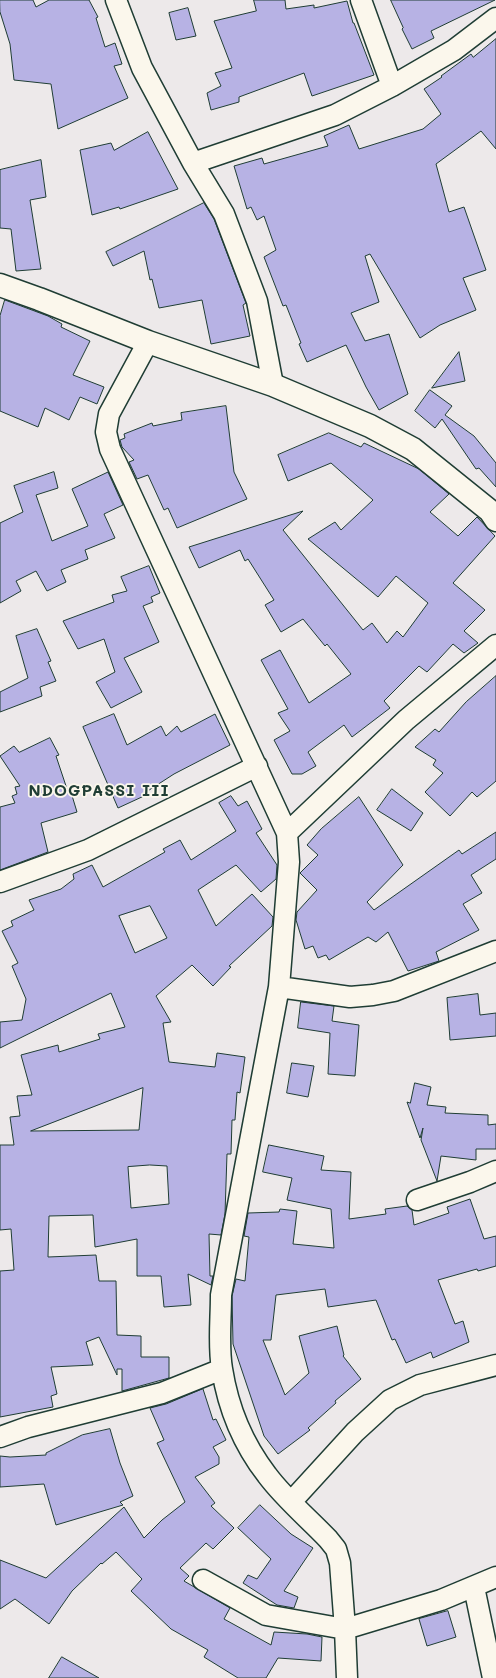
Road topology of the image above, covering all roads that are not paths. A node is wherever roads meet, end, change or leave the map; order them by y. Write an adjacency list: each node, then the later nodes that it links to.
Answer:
1 (116, 0): 5 (street)
2 (361, 0): 4 (street)
3 (496, 18): 4 (street)
4 (392, 86): 5 (street)
5 (193, 163): 8 (street)
6 (0, 285): 7 (main road)
7 (148, 342): 8 (main road); 11 (street)
8 (273, 385): 9 (main road)
9 (494, 511)
10 (496, 645): 12 (street)
11 (256, 766): 12 (street); 13 (street)
12 (287, 833): 15 (street)
13 (0, 882)
14 (496, 951): 15 (street)
15 (278, 987): 19 (street)
16 (496, 1171): 17 (street)
17 (417, 1200)
18 (496, 1365): 21 (street)
19 (222, 1369): 20 (street); 21 (street)
20 (0, 1437)
21 (291, 1502): 25 (street)
22 (496, 1577): 24 (street)
23 (203, 1580): 25 (street)
24 (474, 1587): 25 (street); 27 (street)
25 (345, 1629): 26 (street)
26 (347, 1678)
27 (493, 1678)

